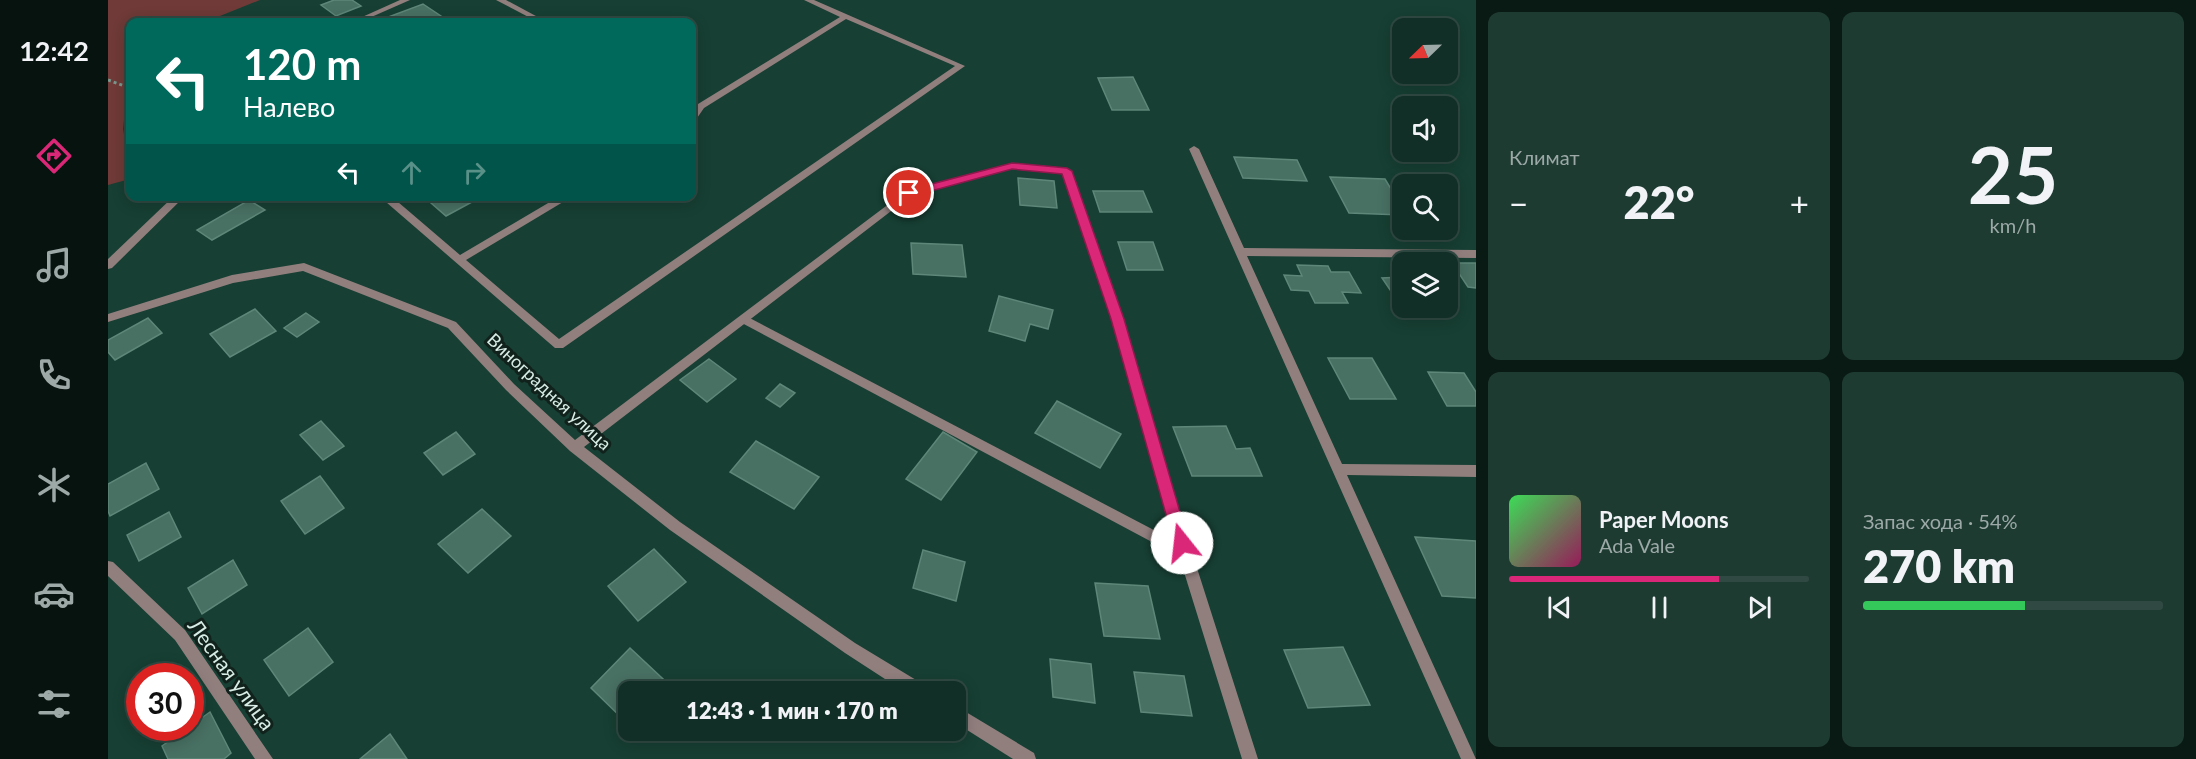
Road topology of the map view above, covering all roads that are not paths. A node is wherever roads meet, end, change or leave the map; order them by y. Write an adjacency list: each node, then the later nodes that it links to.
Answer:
1 (406, 0): 5 (street)
2 (501, 0): 6 (street)
3 (808, 0): 4 (street)
4 (846, 16): 8 (street); 16 (street)
5 (364, 18)
6 (535, 18)
7 (696, 103): 8 (street)
8 (701, 106): 9 (street)
9 (696, 113)
10 (1194, 149): 14 (street)
11 (175, 201): 17 (street)
12 (390, 201): 16 (street)
13 (559, 201): 16 (street)
14 (1241, 252): 15 (street); 21 (street)
15 (1476, 254)
16 (459, 260)
17 (108, 266)
18 (108, 318): 20 (street, Виноградная улица)
19 (744, 319): 20 (street); 23 (street); 23 (street)
20 (575, 447): 25 (street, Виноградная улица)
21 (1340, 469): 22 (street); 30 (street)
22 (1476, 471)
23 (1185, 553): 29 (street)
24 (108, 567): 27 (street, Лесная улица)
25 (902, 681)
26 (966, 720): 28 (street)
27 (265, 759)
28 (1028, 759)
29 (1250, 759)
30 (1469, 759)

